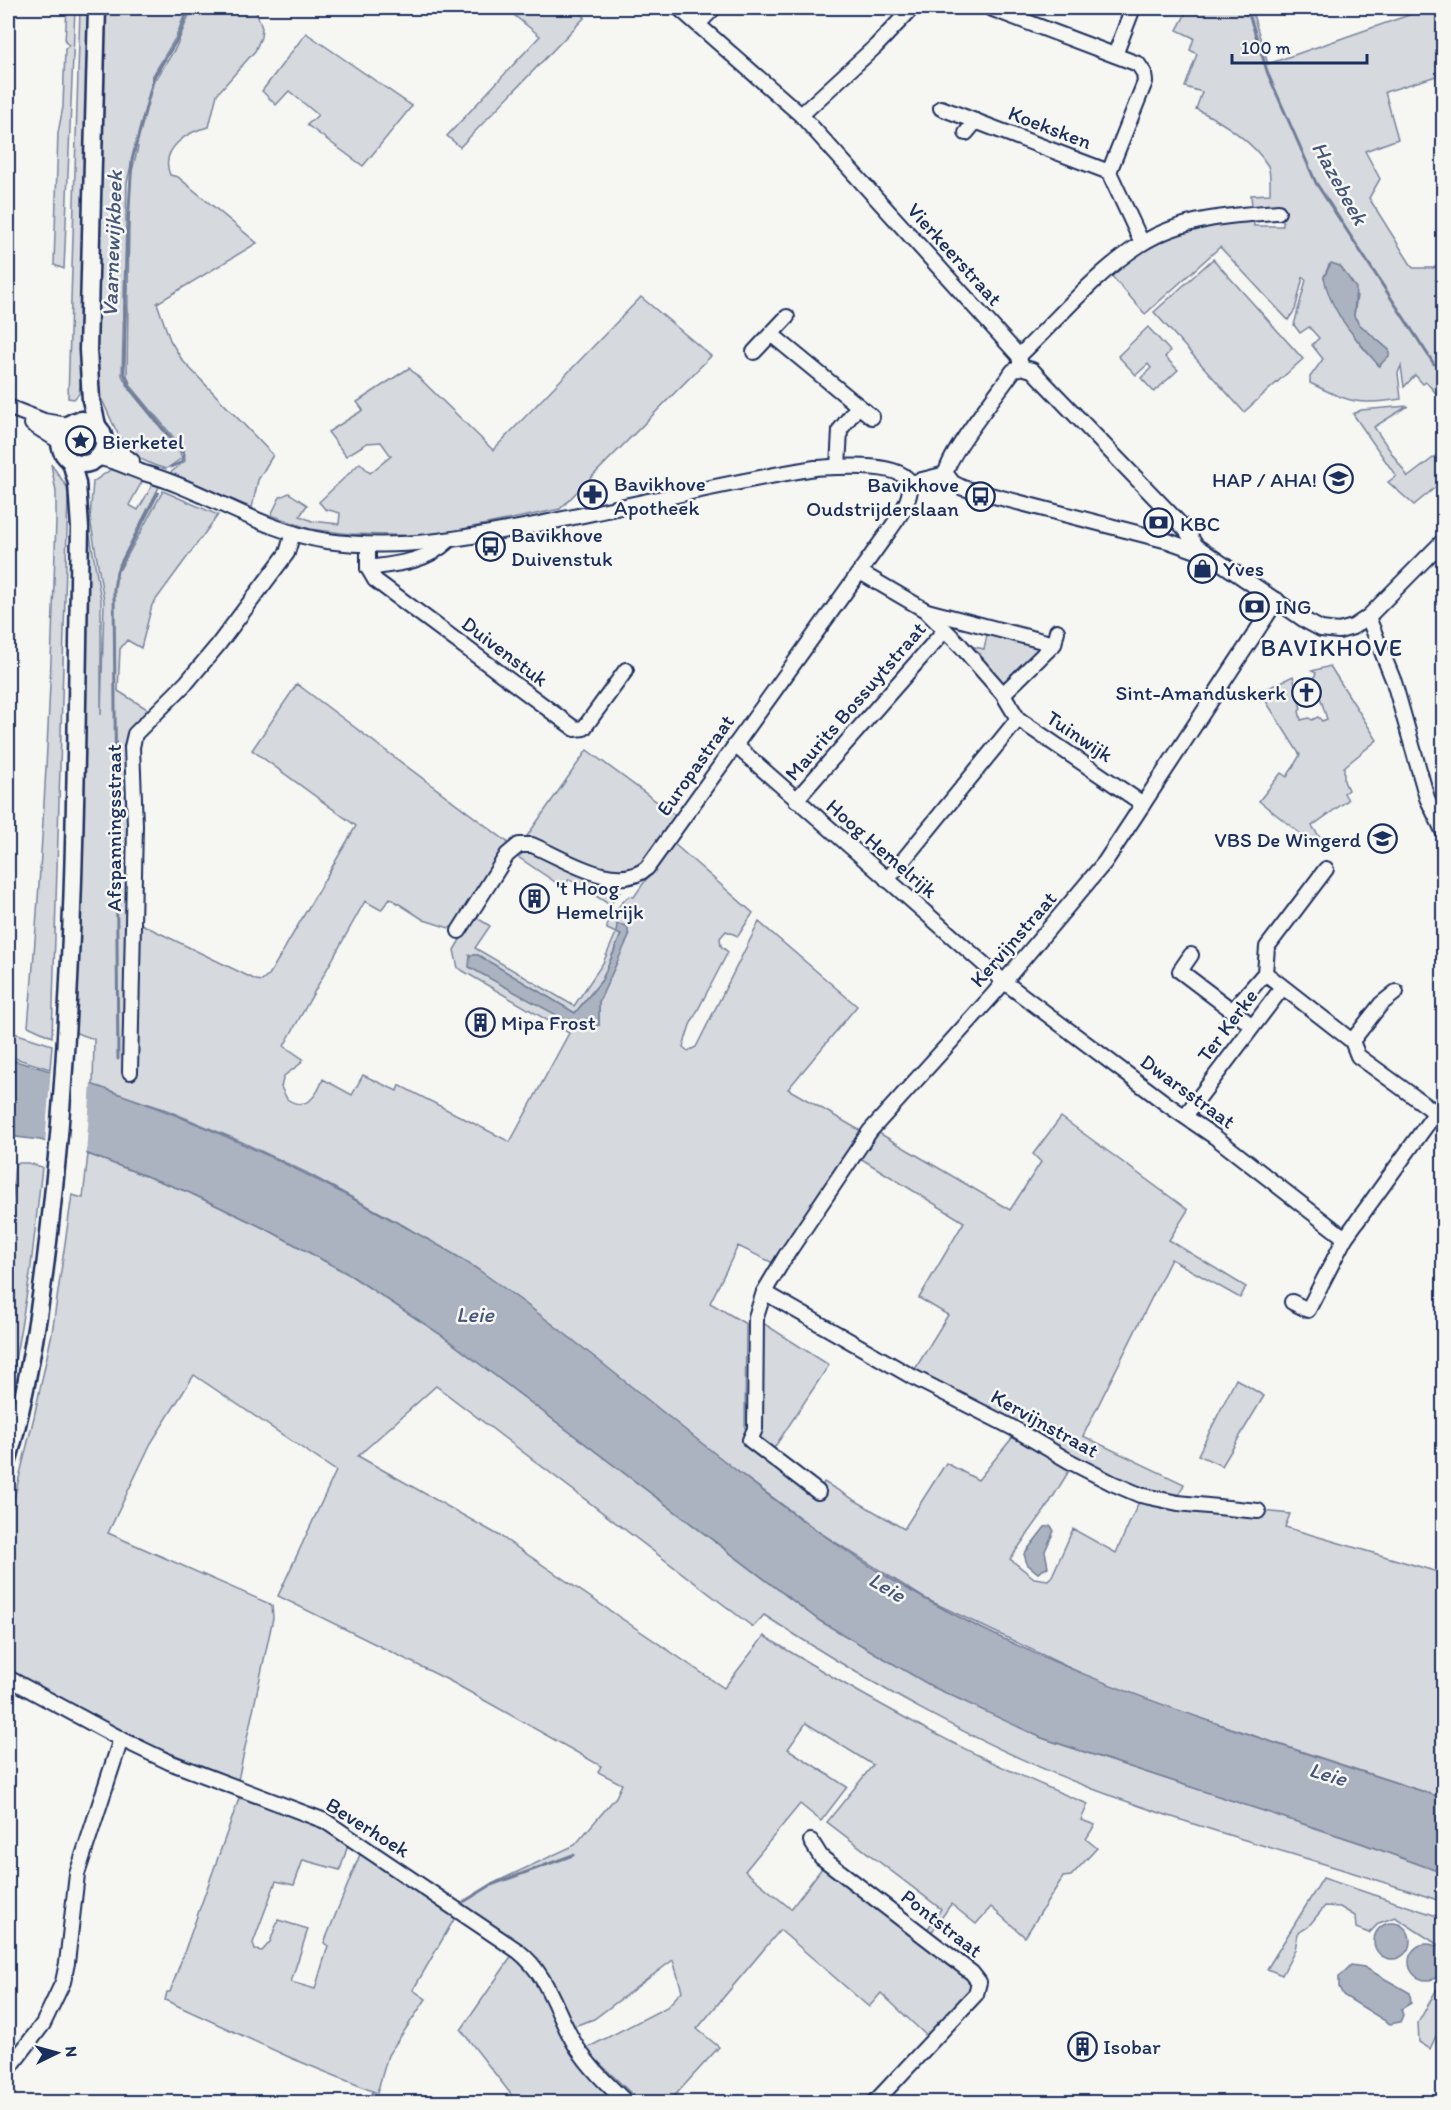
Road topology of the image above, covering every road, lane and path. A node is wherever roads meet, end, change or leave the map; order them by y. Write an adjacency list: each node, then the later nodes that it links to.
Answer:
1 (97, 8): 19 (main road)
2 (679, 8): 8 (street, Vierkeerstraat)
3 (714, 8): 8 (street)
4 (912, 8): 11 (street)
5 (990, 8): 7 (street, Koeksken)
6 (1133, 8): 9 (street)
7 (1021, 13): 9 (street, Koeksken)
8 (698, 24): 11 (street, Vierkeerstraat)
9 (1115, 55): 14 (street, Koeksken)
10 (941, 108): 12 (street, Koeksken)
11 (801, 116): 21 (street, Vierkeerstraat)
12 (976, 121): 13 (street, Koeksken); 14 (street, Koeksken)
13 (966, 133)
14 (1108, 172): 16 (street, Koeksken)
15 (1278, 212): 16 (street)
16 (1142, 243): 21 (street)
17 (787, 317): 18 (street)
18 (771, 334): 20 (street); 22 (street)
19 (88, 350): 25 (main road); 26 (main road)
20 (754, 352)
21 (1020, 361): 31 (street); 36 (street, Vierkeerstraat)
22 (858, 406): 24 (street); 29 (street)
23 (8, 407): 25 (street); 27 (street)
24 (872, 417)
25 (71, 423): 26 (main road); 27 (main road)
26 (100, 433): 28 (main road); 30 (street)
27 (60, 441): 28 (main road)
28 (85, 461): 30 (street); 68 (main road)
29 (838, 467): 32 (street); 35 (street)
30 (151, 474): 33 (street)
31 (946, 474): 32 (street); 36 (street)
32 (910, 483): 39 (street, Europastraat)
33 (293, 533): 37 (street); 62 (street, Afspanningsstraat)
34 (1443, 540): 42 (street)
35 (448, 541): 37 (street); 38 (street)
36 (1186, 541): 40 (street, Vierkeerstraat)
37 (368, 545): 38 (street)
38 (368, 568): 44 (street, Duivenstuk)
39 (860, 572): 41 (street, Tuinwijk); 47 (street, Europastraat)
40 (1277, 600): 42 (street, Vierkeerstraat); 49 (street, Kervijnstraat)
41 (925, 610): 43 (street, Tuinwijk); 45 (street, Tuinwijk)
42 (1368, 617): 50 (street)
43 (945, 630): 45 (street, Tuinwijk); 48 (street, Maurits Bossuytstraat)
44 (626, 670)
45 (1003, 694): 46 (street, Tuinwijk)
46 (1018, 719): 49 (street, Tuinwijk); 52 (street)
47 (735, 745): 48 (street, Hoog Hemelrijk); 53 (street, Europastraat)
48 (796, 800): 52 (street, Hoog Hemelrijk)
49 (1143, 804): 56 (street, Kervijnstraat)
50 (1443, 833)
51 (1326, 869): 55 (street, Ter Kerke)
52 (887, 880): 56 (street, Hoog Hemelrijk)
53 (459, 931)
54 (1191, 955): 59 (street, Ter Kerke)
55 (1265, 973): 57 (street, Ter Kerke); 59 (street, Ter Kerke)
56 (1003, 981): 64 (street, Dwarsstraat); 66 (street, Kervijnstraat)
57 (1282, 988): 61 (street, Ter Kerke); 64 (street, Ter Kerke)
58 (1396, 992): 61 (street)
59 (1232, 1011): 60 (street, Ter Kerke)
60 (1246, 1021)
61 (1352, 1041): 63 (street, Ter Kerke)
62 (130, 1072)
63 (1439, 1106): 65 (street)
64 (1185, 1116): 65 (street, Dwarsstraat)
65 (1345, 1238): 67 (street)
66 (764, 1292): 69 (street, Kervijnstraat); 70 (street, Kervijnstraat)
67 (1292, 1302)
68 (8, 1460)
69 (818, 1492)
70 (1258, 1511)
71 (8, 1678): 72 (street, Beverhoek)
72 (121, 1739): 74 (street); 75 (street, Beverhoek)
73 (811, 1841): 76 (street, Pontstraat)
74 (8, 2070)
75 (626, 2103)
76 (875, 2103)

